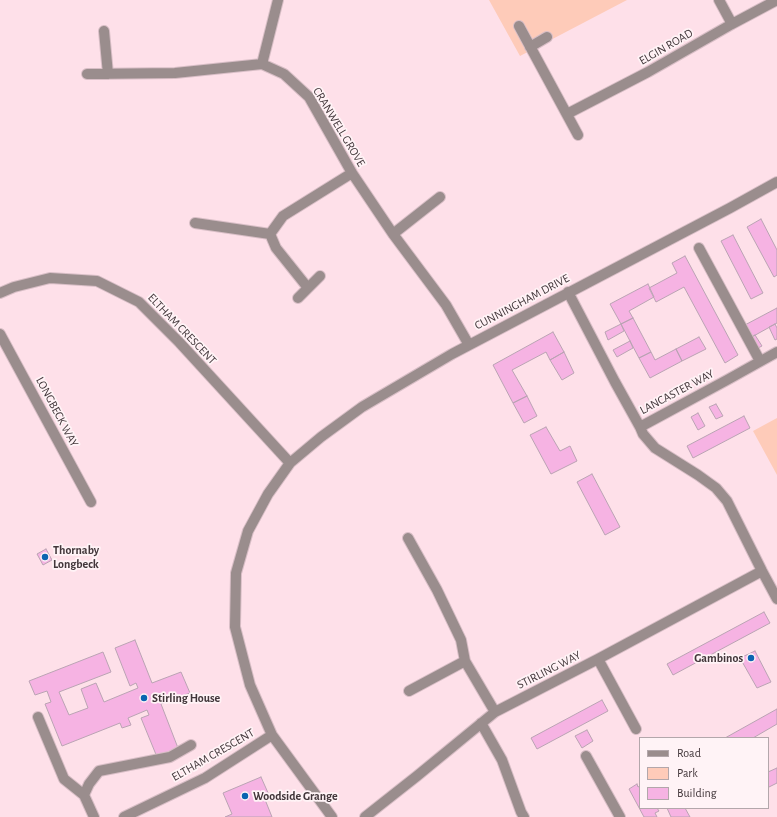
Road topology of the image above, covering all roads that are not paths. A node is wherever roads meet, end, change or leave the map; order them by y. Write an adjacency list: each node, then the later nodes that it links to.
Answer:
1 (278, 0): 9 (street)
2 (719, 0): 4 (street)
3 (777, 0): 4 (street, ELGIN ROAD)
4 (732, 24): 12 (street, ELGIN ROAD)
5 (519, 26): 8 (street)
6 (104, 31): 11 (street)
7 (547, 37): 8 (street)
8 (530, 47): 12 (street)
9 (262, 64): 11 (street); 14 (street, CRANWELL GROVE)
10 (87, 74): 11 (street)
11 (108, 74)
12 (567, 114): 13 (street)
13 (578, 135)
14 (352, 173): 18 (street); 19 (street, CRANWELL GROVE)
15 (777, 182): 23 (street, CUNNINGHAM DRIVE)
16 (440, 197): 19 (street)
17 (195, 223): 18 (street)
18 (270, 234): 22 (street)
19 (393, 234): 27 (street, CRANWELL GROVE)
20 (699, 248): 29 (street)
21 (320, 276): 22 (street)
22 (308, 288): 25 (street)
23 (568, 292): 27 (street, CUNNINGHAM DRIVE); 30 (street)
24 (0, 293): 31 (street, ELTHAM CRESCENT)
25 (298, 298)
26 (0, 334): 32 (street, LONGBECK WAY)
27 (469, 345): 31 (street, CUNNINGHAM DRIVE)
28 (777, 352): 29 (street, LANCASTER WAY)
29 (760, 362): 30 (street, LANCASTER WAY)
30 (640, 427): 34 (street, LANCASTER WAY)
31 (290, 463): 43 (street, CUNNINGHAM DRIVE)
32 (91, 502)
33 (408, 538): 37 (street)
34 (762, 571): 35 (street, LANCASTER WAY); 36 (street, STIRLING WAY)
35 (777, 600)
36 (598, 660): 39 (street, STIRLING WAY); 42 (street)
37 (465, 661): 38 (street); 39 (street)
38 (409, 691)
39 (495, 712): 41 (street, STIRLING WAY)
40 (38, 717): 46 (street)
41 (482, 723): 50 (street, STIRLING WAY); 51 (street)
42 (636, 730)
43 (272, 736): 48 (street, ELTHAM CRESCENT); 49 (street, CUNNINGHAM DRIVE)
44 (191, 745): 46 (street)
45 (586, 756): 52 (street)
46 (84, 795): 47 (street)
47 (94, 817)
48 (124, 817)
49 (332, 817)
50 (365, 817)
51 (524, 817)
52 (620, 817)

